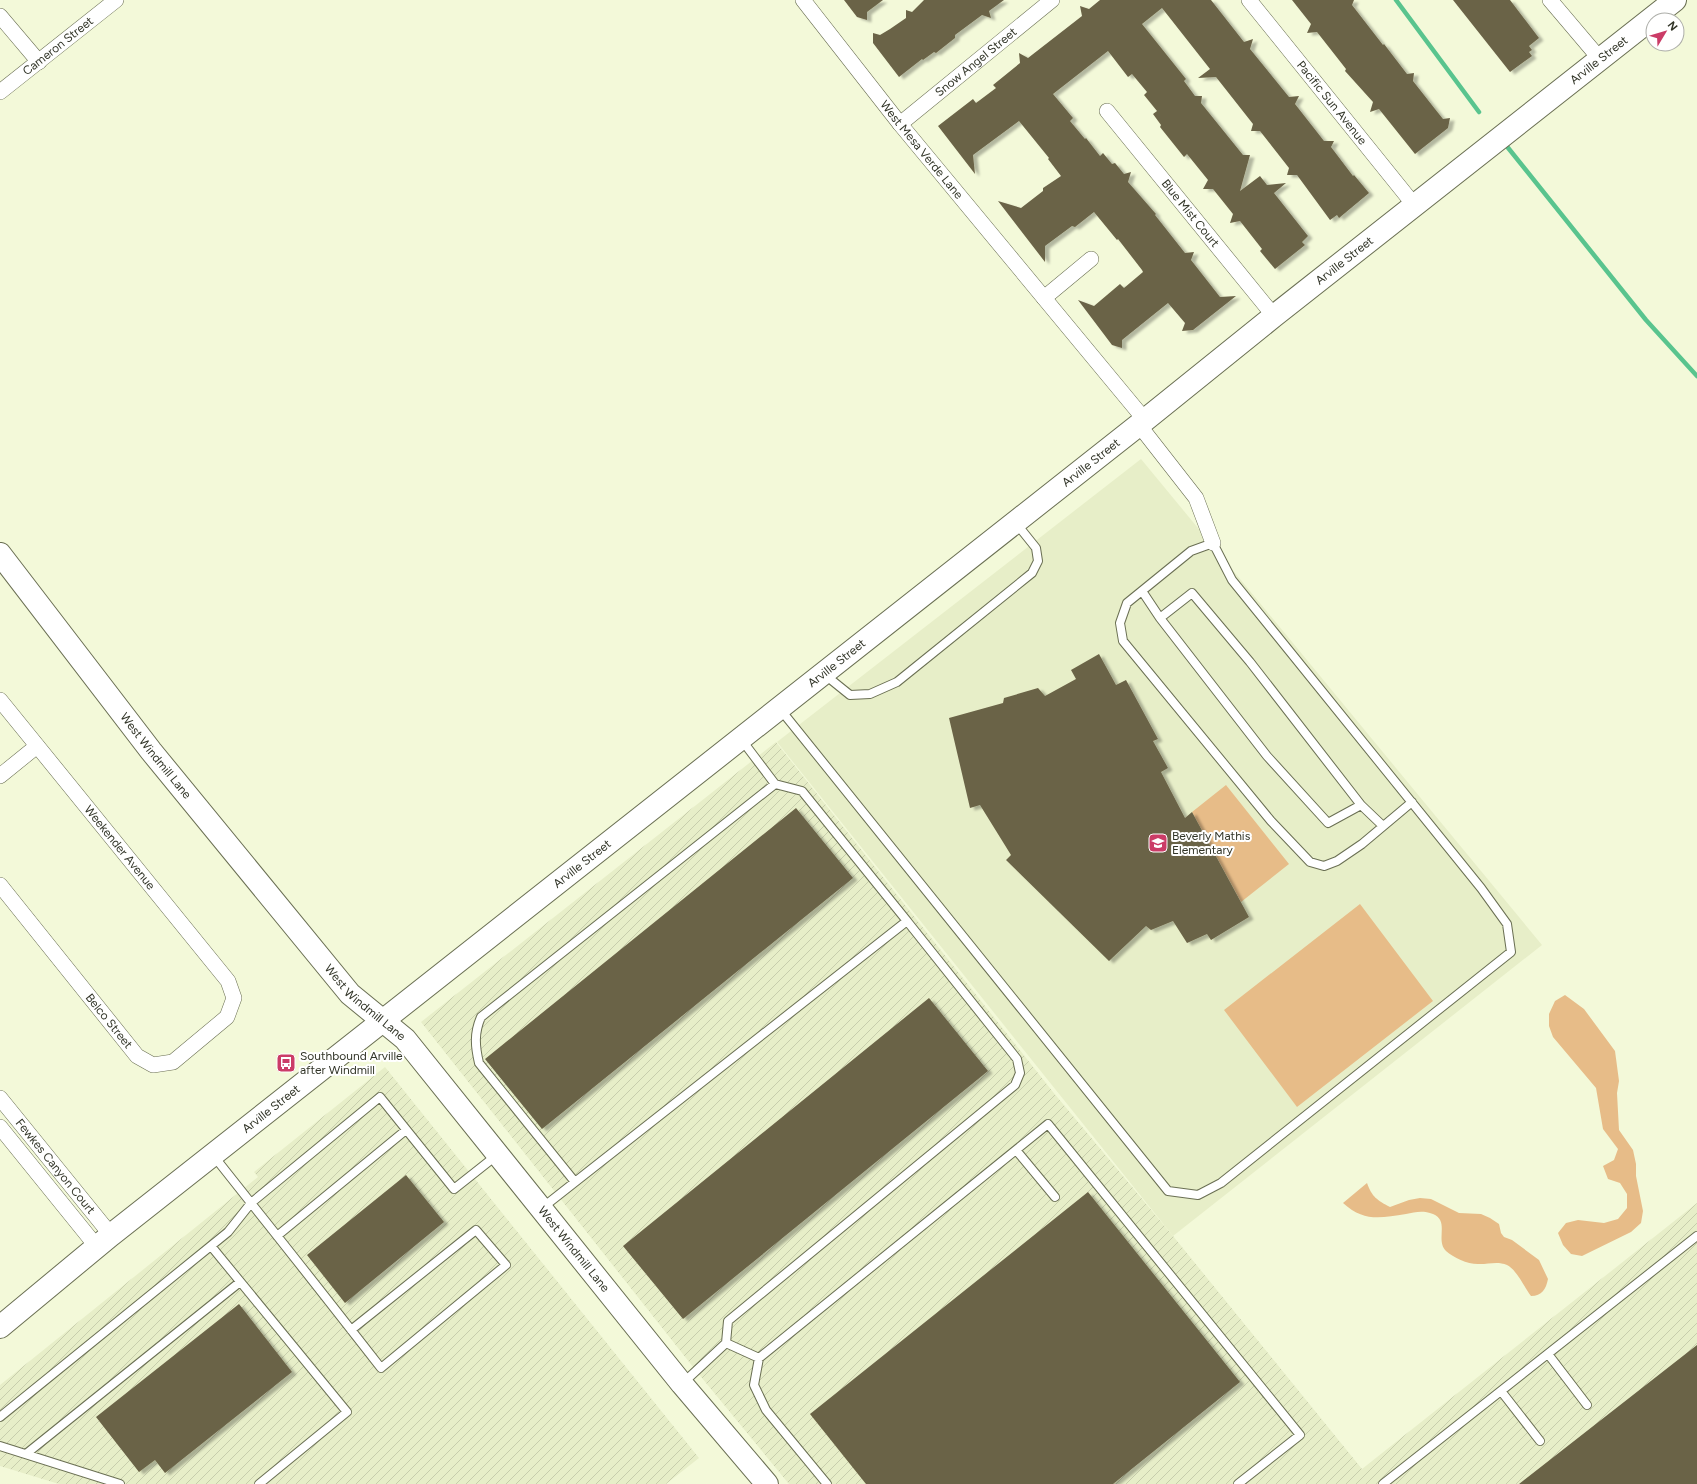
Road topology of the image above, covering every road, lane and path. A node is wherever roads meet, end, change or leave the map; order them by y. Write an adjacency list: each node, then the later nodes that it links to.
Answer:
1 (116, 0): 9 (street, Cameron Street)
2 (803, 0): 12 (street, West Mesa Verde Lane)
3 (1052, 0): 12 (street, Snow Angel Street)
4 (1249, 0): 13 (street, Pacific Sun Avenue)
5 (1550, 0): 8 (street)
6 (1675, 0): 8 (street, Arville Street)
7 (0, 16): 9 (street)
8 (1600, 59): 13 (street, Arville Street)
9 (39, 62): 10 (street, Cameron Street)
10 (0, 92)
11 (1107, 111): 16 (street, Blue Mist Court)
12 (900, 124): 15 (street, West Mesa Verde Lane)
13 (1415, 206): 16 (street, Arville Street)
14 (1091, 259): 15 (street)
15 (1044, 298): 17 (street, West Mesa Verde Lane)
16 (1274, 316): 17 (street, Arville Street)
17 (1142, 423): 18 (street, Arville Street); 19 (street, West Mesa Verde Lane)
18 (1016, 522): 23 (street, Arville Street); 23 (lane)
19 (1213, 543): 21 (lane); 30 (lane)
20 (0, 554): 36 (street, West Windmill Lane)
21 (1142, 591): 22 (lane); 32 (lane)
22 (1160, 618): 31 (lane); 31 (lane)
23 (824, 674): 25 (street, Arville Street)
24 (0, 700): 27 (street, Weekender Avenue)
25 (779, 709): 26 (street, Arville Street); 30 (lane)
26 (741, 739): 29 (lane); 36 (street, Arville Street)
27 (37, 746): 28 (street); 35 (street, Weekender Avenue)
28 (0, 776)
29 (775, 784): 34 (lane); 43 (lane)
30 (1412, 802): 32 (lane)
31 (1362, 805): 32 (lane)
32 (1383, 826)
33 (0, 885): 35 (street, Belco Street)
34 (907, 921): 43 (lane); 54 (lane)
35 (234, 998)
36 (382, 1022): 41 (street, West Windmill Lane); 42 (street, Arville Street)
37 (0, 1098): 39 (street, Fewkes Canyon Court)
38 (406, 1130): 41 (lane); 45 (lane); 47 (lane)
39 (12, 1131): 49 (street, Fewkes Canyon Court)
40 (1016, 1150): 44 (lane); 56 (lane); 68 (lane)
41 (497, 1154): 46 (street, West Windmill Lane)
42 (213, 1155): 45 (lane); 49 (street, Arville Street)
43 (575, 1182): 46 (lane)
44 (1055, 1197)
45 (251, 1203): 47 (lane); 50 (lane)
46 (541, 1209): 57 (street, West Windmill Lane)
47 (277, 1236): 53 (lane)
48 (1697, 1236): 55 (lane)
49 (104, 1241): 52 (street, Arville Street)
50 (211, 1246): 51 (lane); 60 (lane)
51 (240, 1282): 63 (lane); 65 (lane)
52 (0, 1327)
53 (351, 1330): 53 (lane)
54 (726, 1343): 56 (lane); 57 (lane)
55 (1548, 1354): 58 (lane); 59 (lane)
56 (759, 1358): 67 (lane)
57 (682, 1384): 66 (street, West Windmill Lane)
58 (1501, 1391): 61 (lane); 69 (lane)
59 (1587, 1405)
60 (0, 1417)
61 (1540, 1441)
62 (0, 1446): 63 (lane)
63 (26, 1454): 64 (lane)
64 (120, 1484)
65 (259, 1484)
66 (767, 1484)
67 (827, 1484)
68 (1238, 1484)
69 (1383, 1484)

